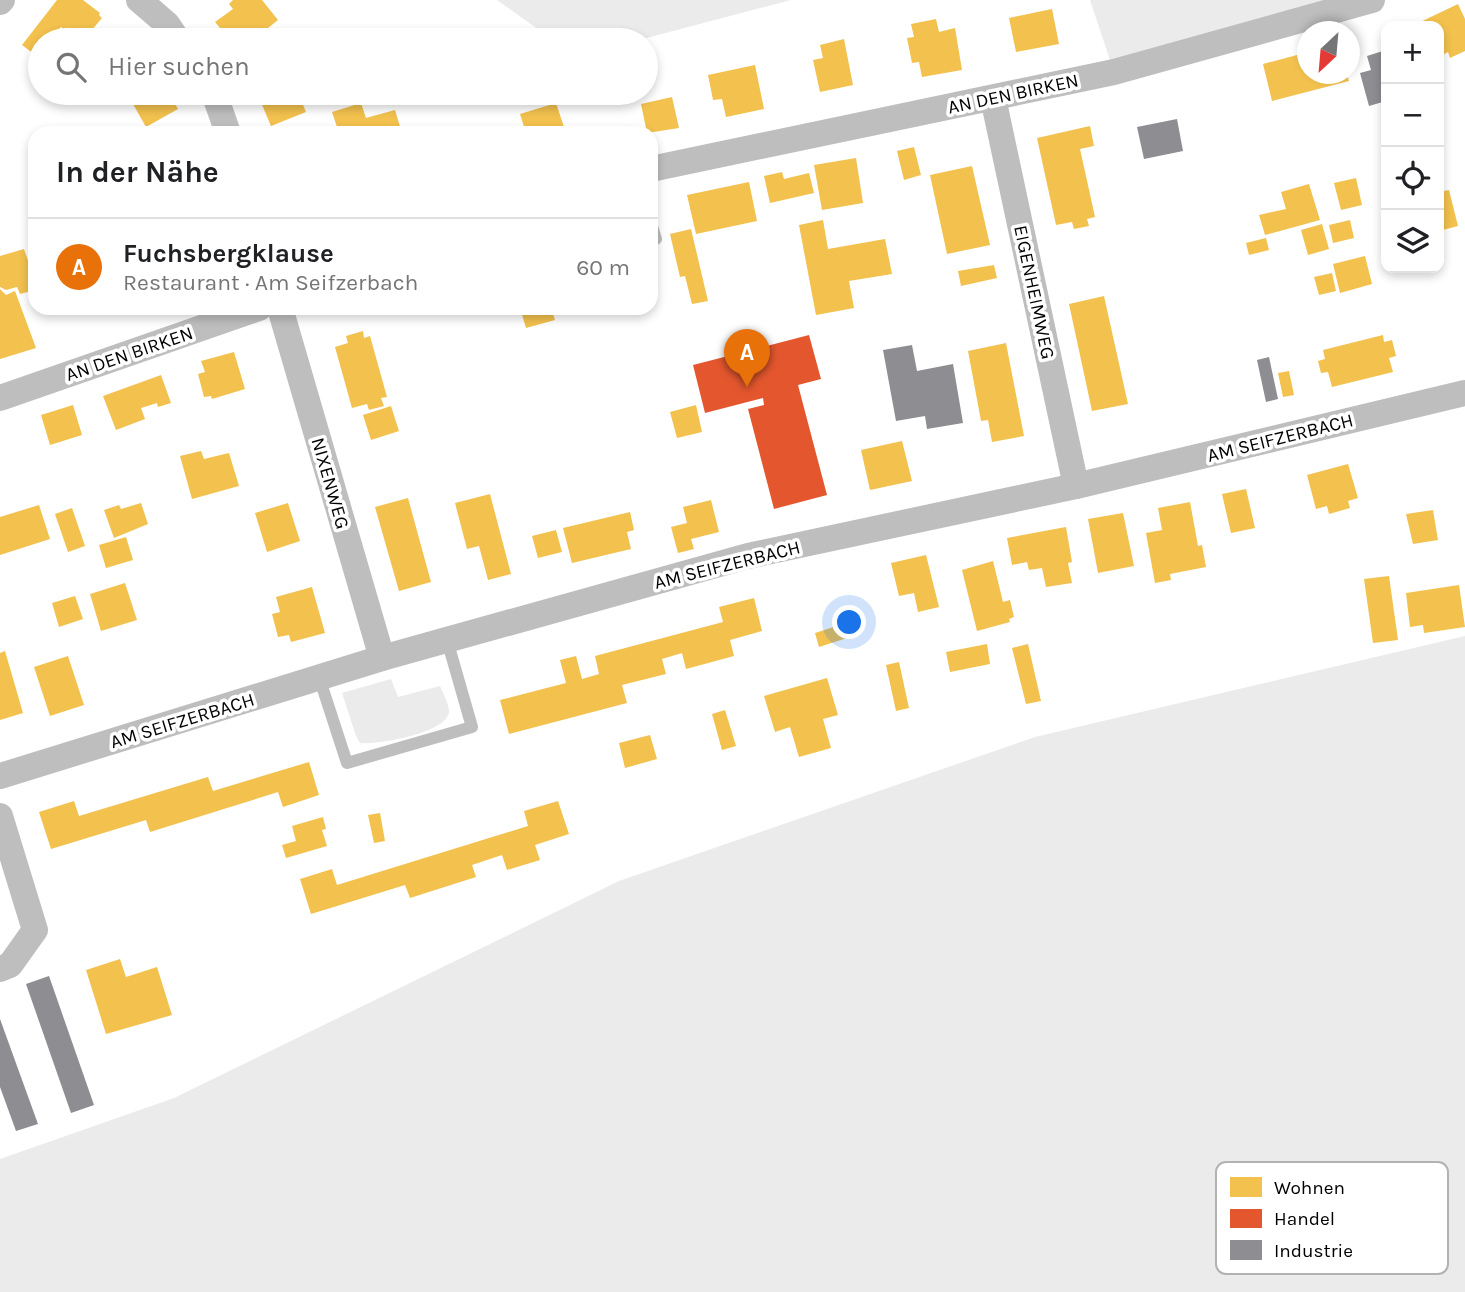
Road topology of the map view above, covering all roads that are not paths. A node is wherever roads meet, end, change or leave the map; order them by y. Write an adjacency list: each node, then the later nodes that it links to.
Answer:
1 (139, 0): 3 (street)
2 (1372, 0): 4 (street, AN DEN BIRKEN)
3 (170, 28)
4 (993, 98): 7 (street, AN DEN BIRKEN); 12 (street, EIGENHEIMWEG)
5 (218, 105): 6 (street)
6 (226, 126)
7 (658, 168)
8 (239, 315): 11 (street, AN DEN BIRKEN)
9 (282, 315): 14 (street, NIXENWEG)
10 (1465, 393): 12 (street, AM SEIFZERBACH)
11 (0, 398)
12 (1076, 486): 13 (street, AM SEIFZERBACH)
13 (447, 639): 14 (street, AM SEIFZERBACH); 15 (lane)
14 (382, 658): 15 (street, AM SEIFZERBACH)
15 (319, 677): 16 (street, AM SEIFZERBACH)
16 (0, 776)
17 (0, 816): 18 (street)
18 (0, 969)

